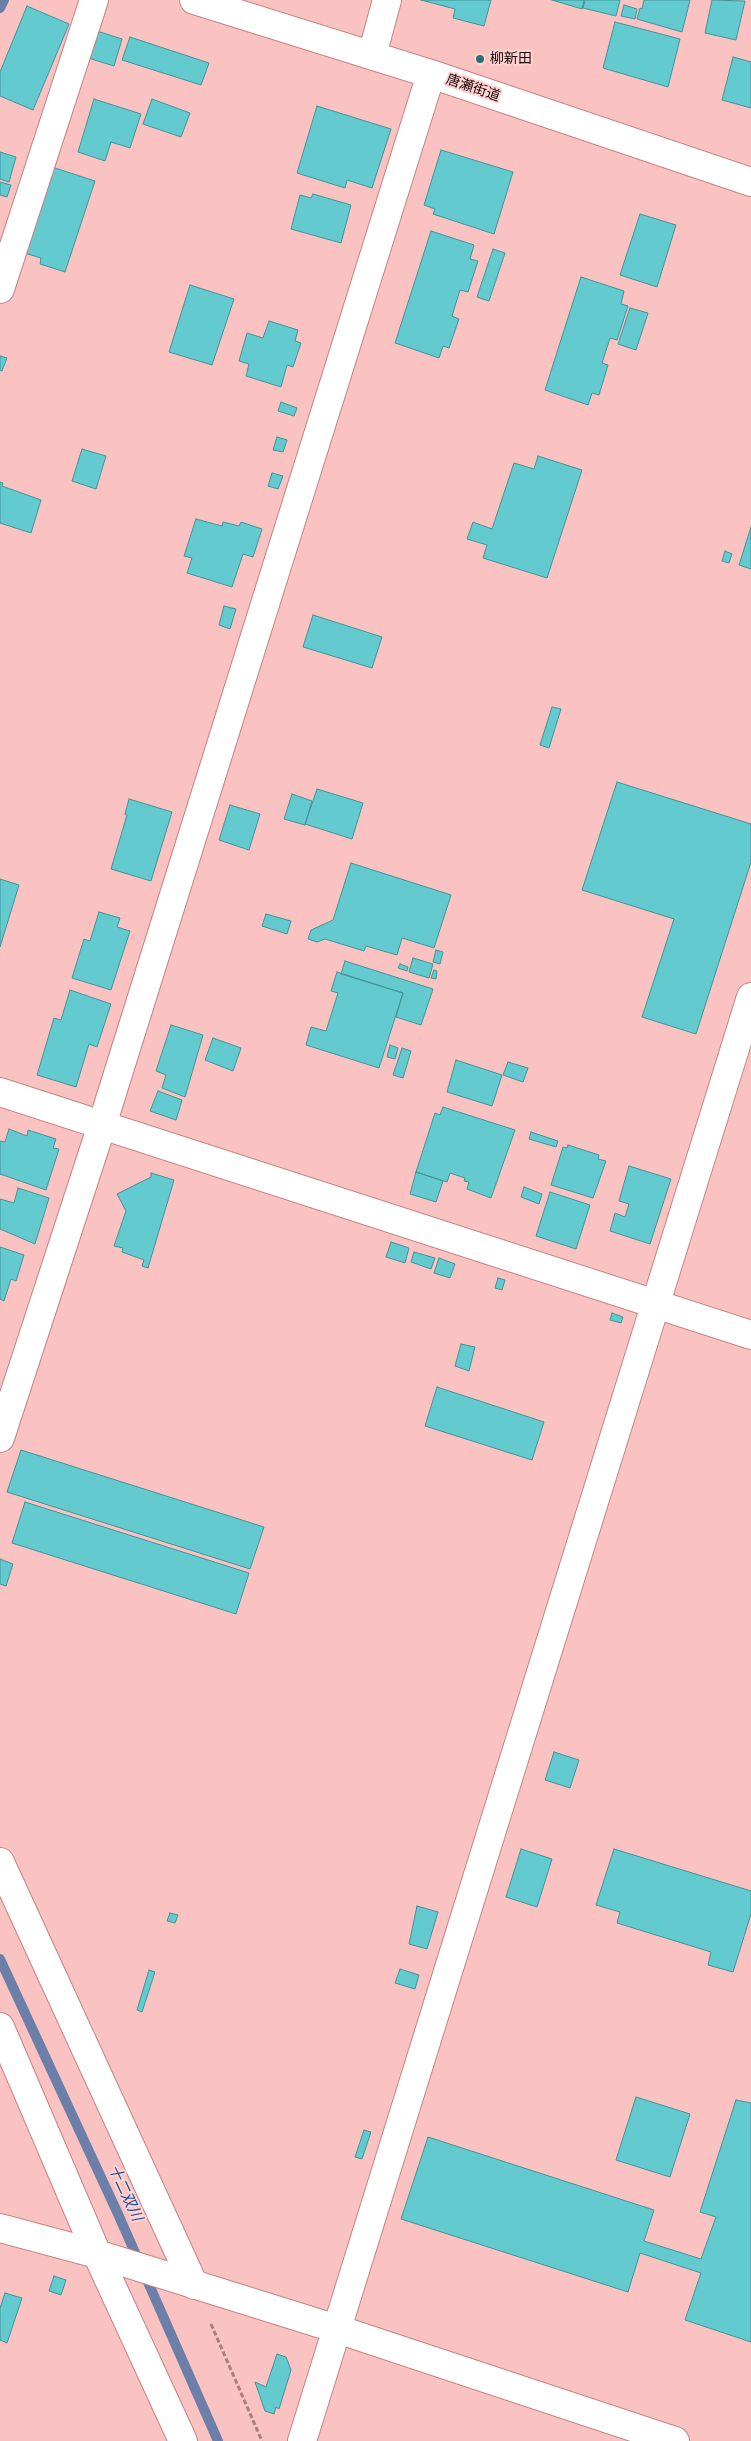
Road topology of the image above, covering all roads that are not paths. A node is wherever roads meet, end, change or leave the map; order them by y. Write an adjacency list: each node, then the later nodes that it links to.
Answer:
1 (94, 0): 7 (street)
2 (194, 0): 4 (street, 唐瀬街道)
3 (388, 0): 4 (street)
4 (372, 55): 5 (street, 唐瀬街道)
5 (431, 74): 6 (street, 唐瀬街道); 10 (street)
6 (751, 182)
7 (0, 289)
8 (751, 996): 11 (street)
9 (0, 1092): 10 (street)
10 (102, 1126): 11 (street); 13 (street)
11 (654, 1304): 12 (street); 19 (street)
12 (751, 1334)
13 (0, 1438)
14 (0, 1862): 18 (street)
15 (0, 2027): 17 (street)
16 (0, 2228): 17 (street)
17 (97, 2254): 18 (street); 20 (street)
18 (194, 2285): 19 (street)
19 (337, 2329): 21 (street); 22 (street)
20 (183, 2441)
21 (302, 2441)
22 (675, 2441)

